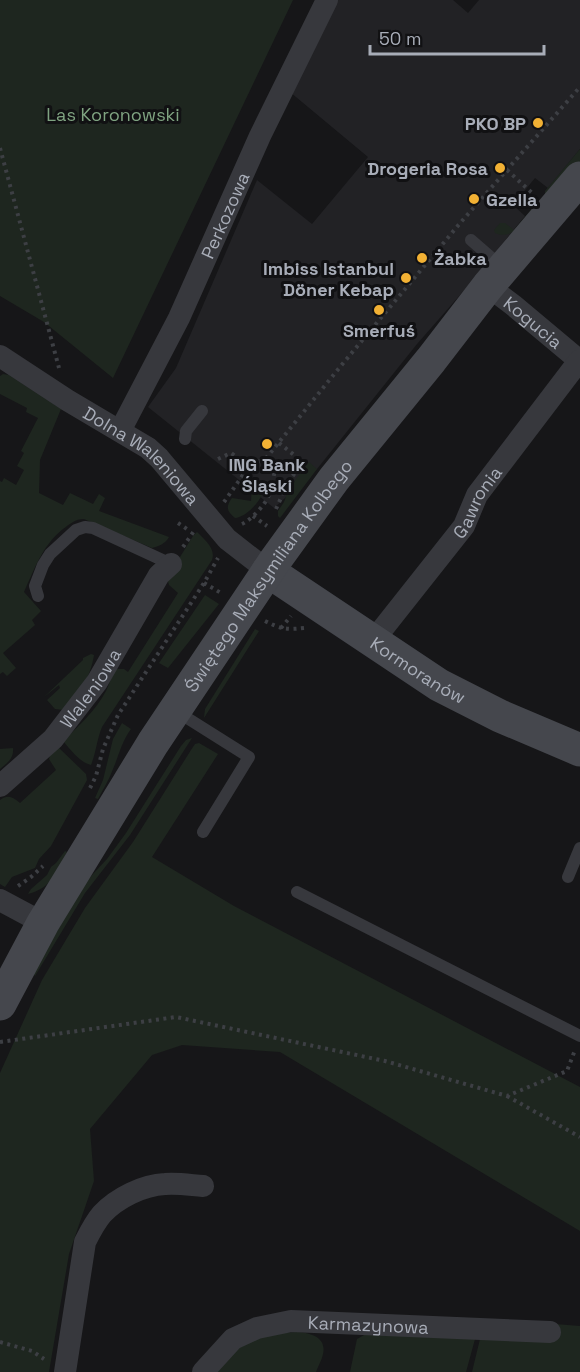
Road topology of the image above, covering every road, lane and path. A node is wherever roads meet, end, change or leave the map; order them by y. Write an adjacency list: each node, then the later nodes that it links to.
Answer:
1 (327, 0): 11 (street, Perkozowa)
2 (580, 87): 13 (path)
3 (0, 148): 9 (path)
4 (580, 178): 6 (main road, Świętego Maksymiliana Kolbego)
5 (471, 240): 6 (lane)
6 (495, 277): 8 (street, Kogucia); 23 (main road, Świętego Maksymiliana Kolbego)
7 (0, 356): 9 (street, Dolna Waleniowa)
8 (579, 361): 25 (street, Gawronia)
9 (68, 400): 11 (street, Dolna Waleniowa)
10 (202, 411): 12 (lane)
11 (120, 431): 17 (street, Dolna Waleniowa)
12 (185, 439)
13 (279, 443): 14 (path); 18 (path)
14 (218, 459)
15 (274, 470): 21 (path)
16 (243, 475): 17 (path)
17 (213, 510): 21 (street, Dolna Waleniowa); 22 (path)
18 (274, 512)
19 (270, 518): 20 (path)
20 (266, 525)
21 (227, 539): 23 (street, Dolna Waleniowa); 29 (path)
22 (165, 569): 24 (lane); 28 (street, Waleniowa)
23 (268, 571): 25 (main road, Kormoranów); 26 (main road, Świętego Maksymiliana Kolbego)
24 (38, 596)
25 (373, 641): 27 (main road, Kormoranów)
26 (175, 710): 30 (lane); 36 (main road, Świętego Maksymiliana Kolbego)
27 (580, 750)
28 (0, 786)
29 (87, 794)
30 (203, 832)
31 (580, 848): 33 (lane)
32 (47, 861): 35 (path)
33 (568, 877)
34 (297, 892): 38 (lane)
35 (9, 894): 36 (street)
36 (44, 923): 37 (main road, Świętego Maksymiliana Kolbego)
37 (0, 1004)
38 (580, 1036)
39 (0, 1041): 41 (path)
40 (576, 1050): 41 (path)
41 (507, 1096): 42 (path)
42 (580, 1137)
43 (203, 1186): 46 (street)
44 (550, 1332): 47 (street, Karmazynowa)
45 (0, 1342): 46 (path)
46 (57, 1367)
47 (202, 1372)

